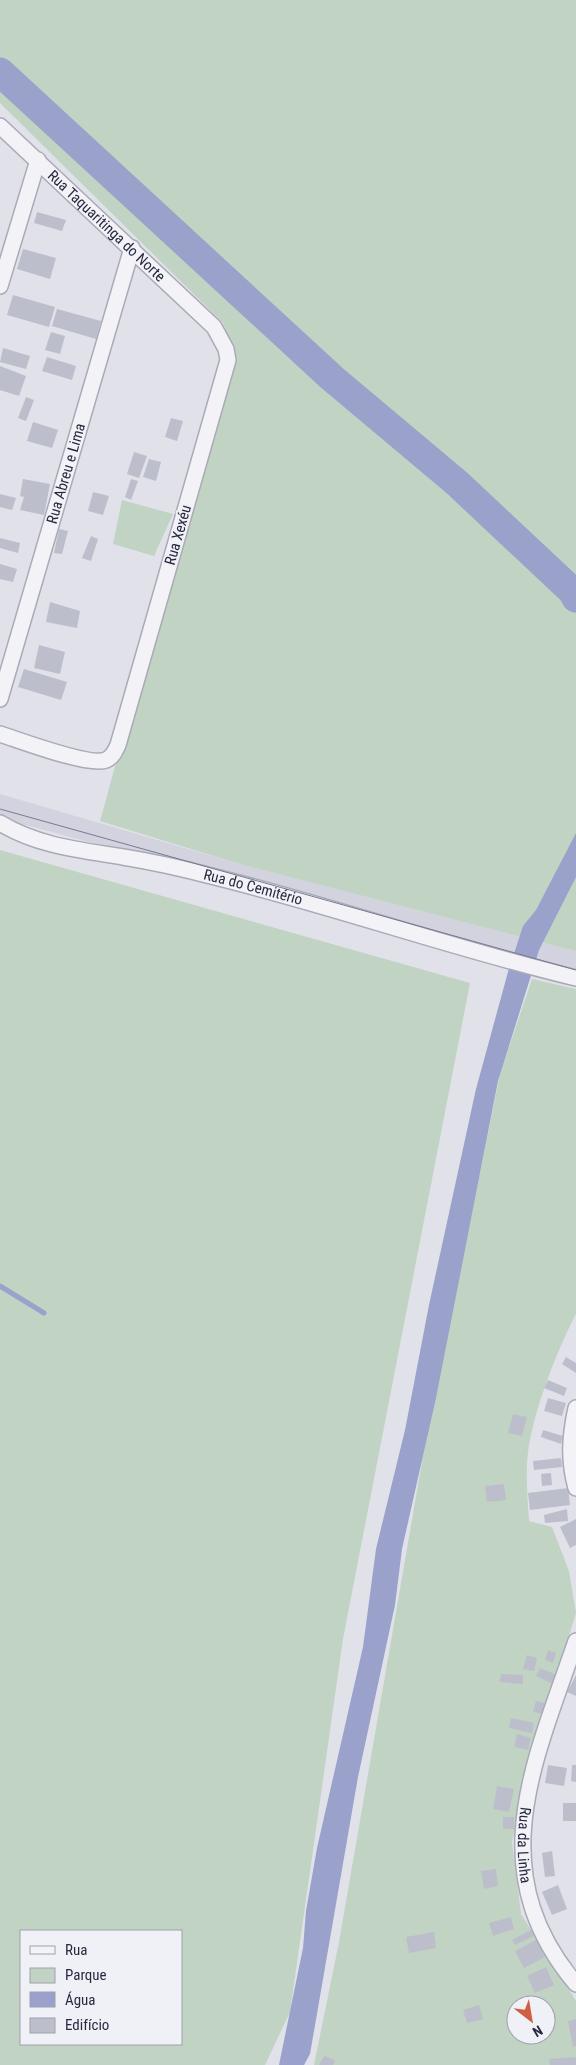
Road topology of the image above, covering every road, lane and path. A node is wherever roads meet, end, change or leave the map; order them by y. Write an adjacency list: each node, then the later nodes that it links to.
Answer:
1 (0, 126): 2 (street, Rua Taquaritinga do Norte)
2 (38, 160): 3 (street, Rua Taquaritinga do Norte); 4 (street)
3 (132, 248): 5 (street, Rua Taquaritinga do Norte); 6 (street, Rua Abreu e Lima)
4 (1, 281)
5 (214, 328): 7 (street, Rua Xexéu)
6 (0, 699)
7 (0, 734)
8 (0, 823): 9 (street, Rua do Cemitério)
9 (576, 978)
10 (576, 1408): 11 (street)
11 (576, 1488)
12 (576, 1641): 13 (street, Rua da Linha)
13 (576, 1984)

